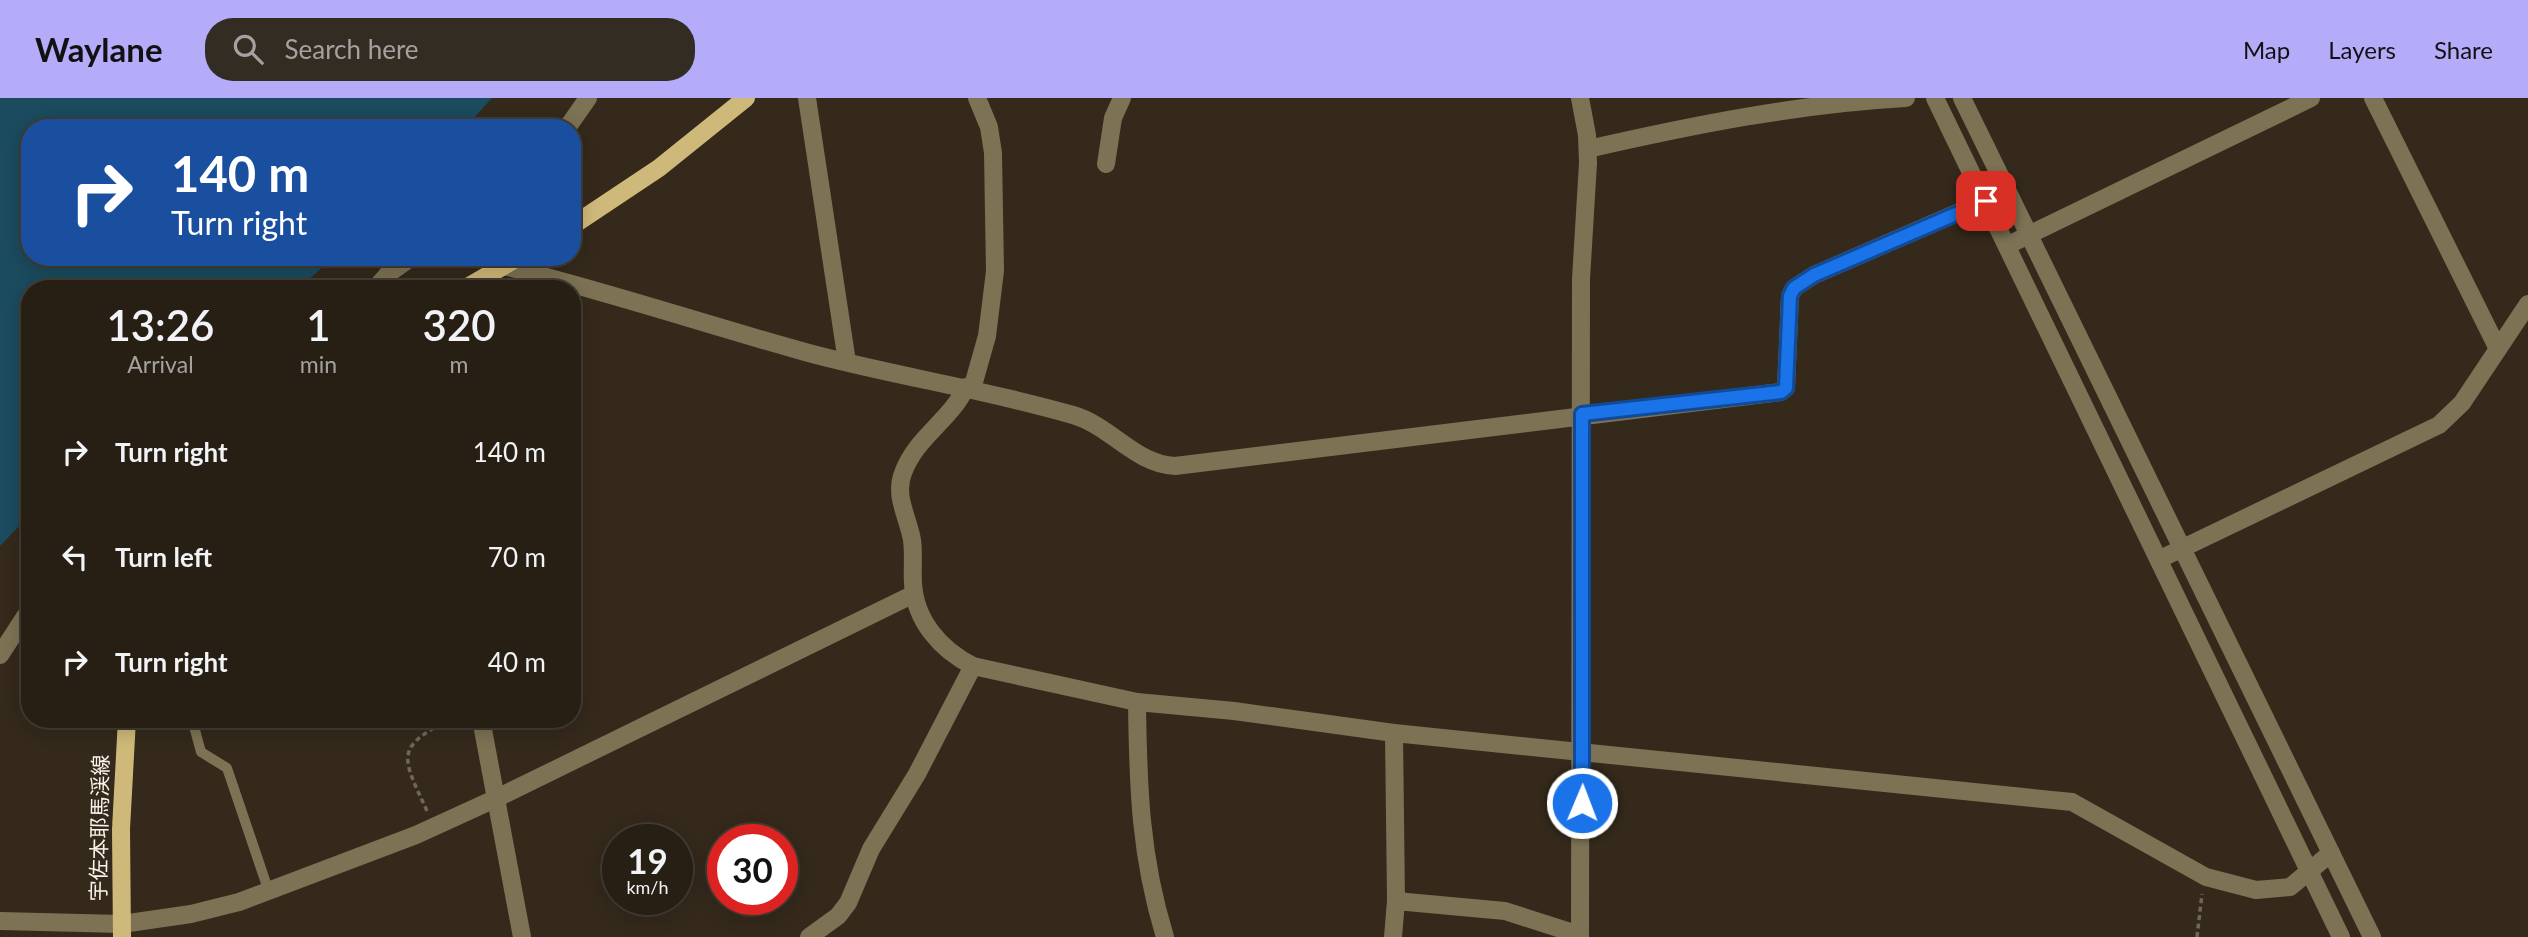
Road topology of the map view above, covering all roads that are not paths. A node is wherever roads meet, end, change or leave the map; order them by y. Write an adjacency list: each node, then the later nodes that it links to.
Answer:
1 (589, 98): 12 (street)
2 (746, 98): 16 (main road)
3 (807, 98): 28 (street)
4 (977, 98): 29 (street)
5 (1122, 98): 14 (street)
6 (1580, 98): 13 (street)
7 (1906, 98): 13 (street)
8 (1935, 98): 15 (street)
9 (1962, 98): 17 (street)
10 (2312, 98): 17 (street)
11 (2373, 98): 27 (street)
12 (574, 119)
13 (1588, 149): 30 (street)
14 (1106, 164)
15 (1986, 201): 18 (street); 30 (street)
16 (581, 220)
17 (2029, 235): 18 (street); 31 (street)
18 (2008, 245): 32 (street)
19 (399, 266): 22 (street)
20 (505, 266): 23 (main road)
21 (525, 266): 24 (street)
22 (383, 280)
23 (480, 280)
24 (572, 280)
25 (581, 283): 28 (street)
26 (2528, 304): 27 (street)
27 (2498, 349): 31 (street)
28 (847, 362): 29 (street)
29 (969, 388): 30 (street); 33 (street)
30 (1582, 414): 42 (street)
31 (2182, 548): 32 (street); 44 (street)
32 (2160, 559): 45 (street)
33 (914, 594): 36 (street); 43 (street)
34 (21, 631): 35 (street)
35 (0, 655)
36 (973, 666): 37 (street); 50 (street)
37 (1137, 702): 41 (street); 54 (street)
38 (127, 728): 49 (main road, 宇佐本耶馬渓線)
39 (194, 728): 46 (lane)
40 (483, 728): 43 (street)
41 (1394, 733): 42 (street); 47 (street)
42 (1583, 750): 45 (street); 51 (street)
43 (497, 798): 46 (street); 52 (street)
44 (2331, 853): 45 (street); 57 (street)
45 (2310, 872): 56 (street)
46 (268, 890): 49 (street)
47 (1396, 901): 51 (street); 55 (street)
48 (0, 921): 49 (street)
49 (122, 930)
50 (832, 931): 53 (street)
51 (1580, 936)
52 (522, 937)
53 (809, 937)
54 (1165, 937)
55 (1393, 937)
56 (2341, 937)
57 (2372, 937)

